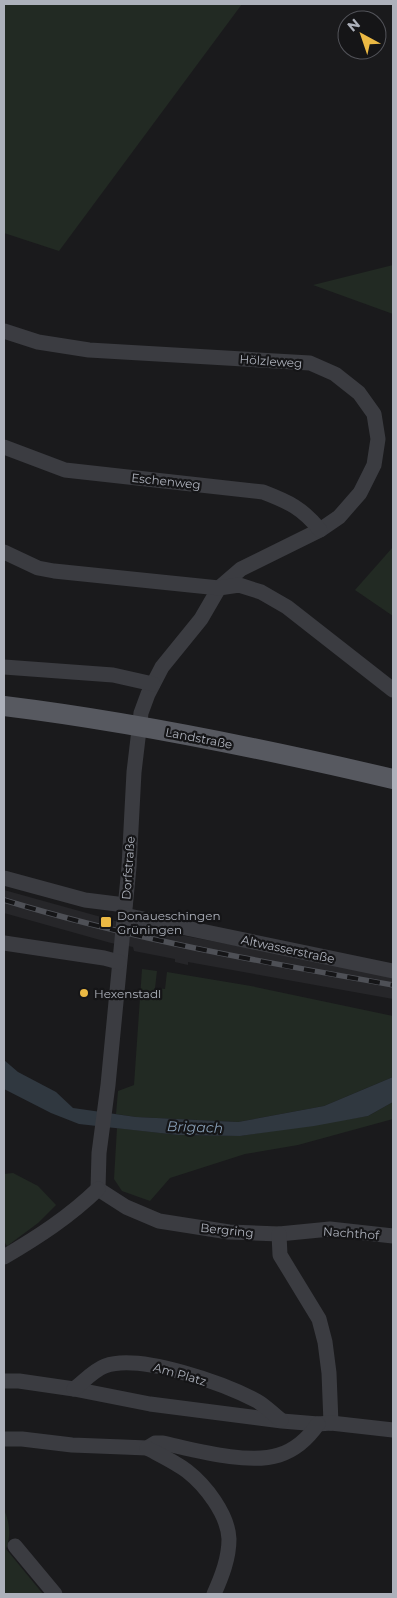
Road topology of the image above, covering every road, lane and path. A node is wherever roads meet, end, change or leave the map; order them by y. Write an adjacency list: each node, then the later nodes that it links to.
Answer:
1 (4, 331): 3 (street, Hölzleweg)
2 (4, 447): 3 (street, Eschenweg)
3 (320, 530): 5 (street, Hölzleweg)
4 (4, 552): 5 (street)
5 (219, 588): 7 (street, Hölzleweg); 8 (street)
6 (4, 667): 7 (street)
7 (153, 684): 10 (street, Hölzleweg)
8 (393, 690)
9 (4, 706): 10 (main road, Landstraße)
10 (140, 726): 11 (main road, Landstraße); 13 (street, Dorfstraße)
11 (393, 780)
12 (4, 878): 13 (street, Altwasserstraße)
13 (125, 910): 15 (street, Dorfstraße); 16 (street, Altwasserstraße)
14 (4, 943): 15 (street)
15 (120, 962): 17 (street, Dorfstraße)
16 (393, 971)
17 (98, 1189): 18 (street, Bergring); 20 (street)
18 (279, 1234): 19 (street, Nachthof); 24 (street)
19 (393, 1236)
20 (4, 1257)
21 (4, 1381): 22 (street)
22 (74, 1389): 23 (street); 23 (street, Am Platz)
23 (282, 1421): 24 (street)
24 (324, 1424): 25 (street); 27 (street)
25 (393, 1430)
26 (4, 1439): 27 (street)
27 (147, 1448): 30 (street)
28 (15, 1546): 29 (street)
29 (55, 1594)
30 (214, 1594)

